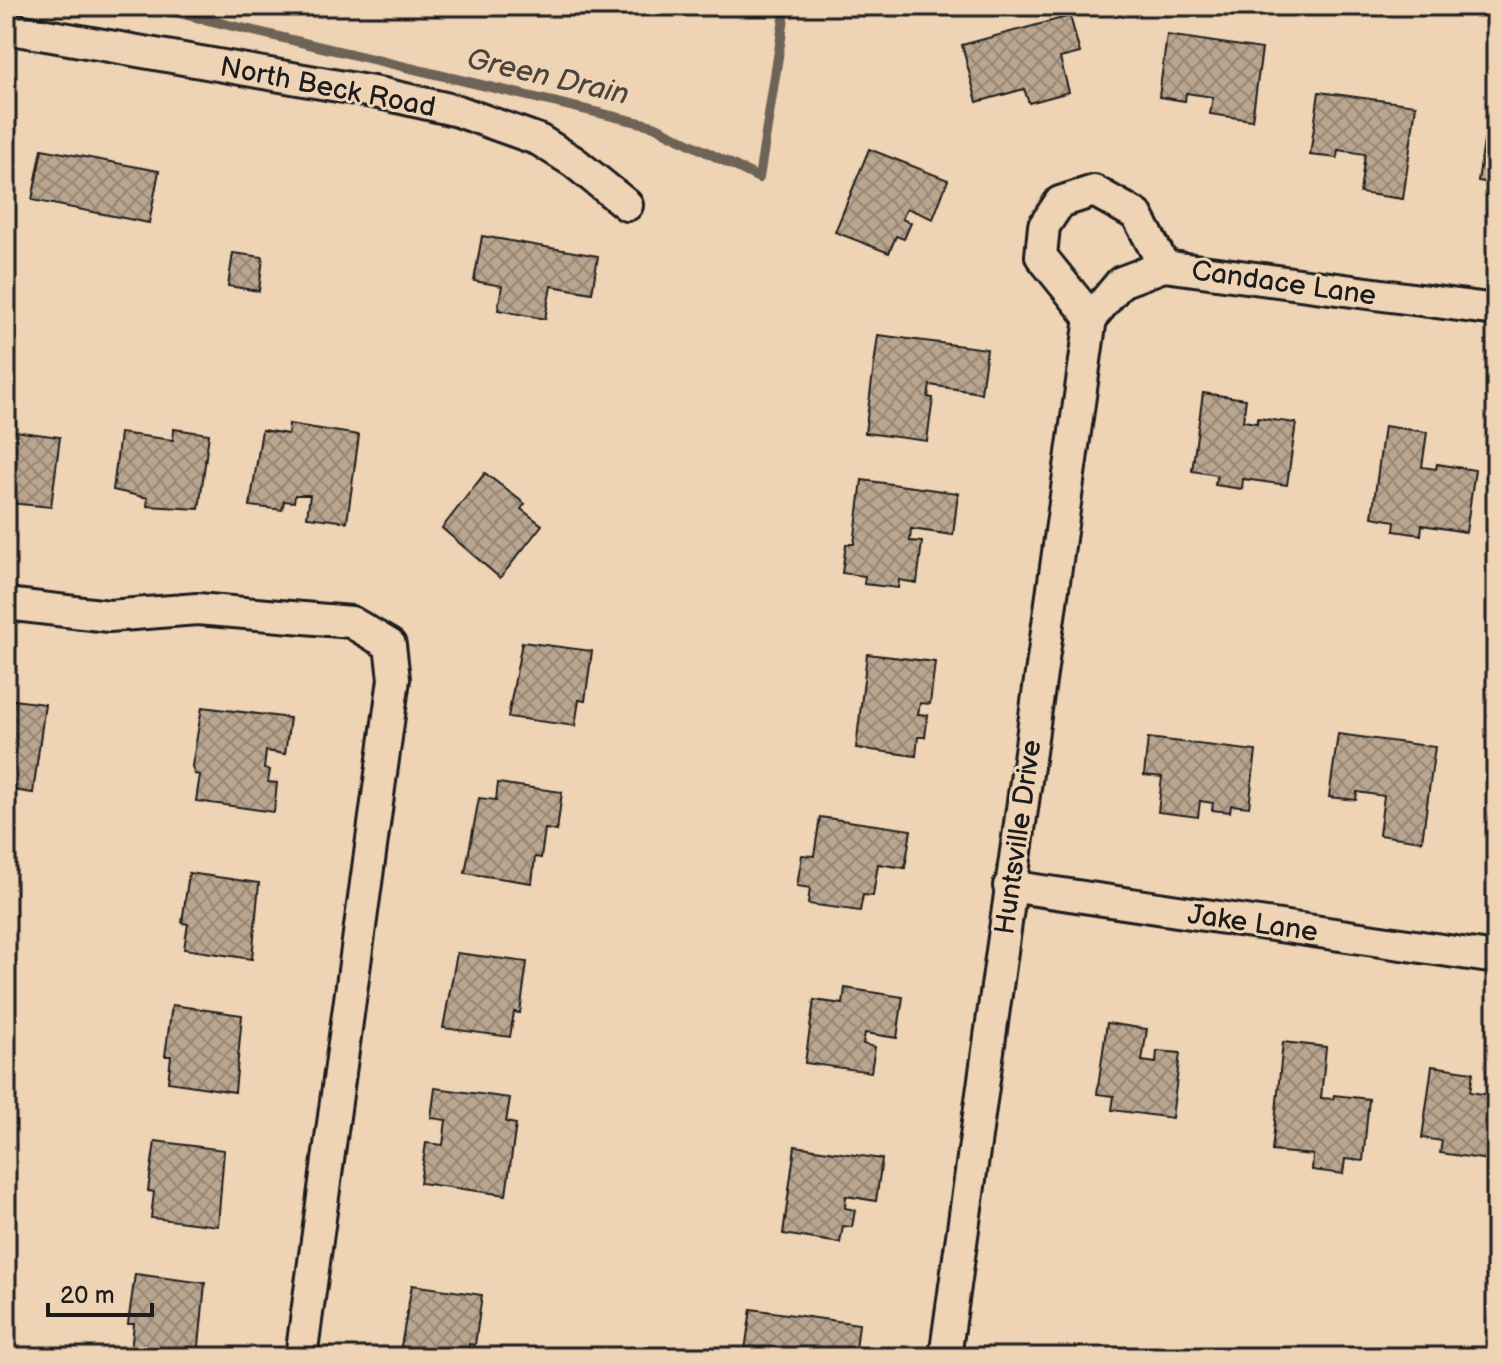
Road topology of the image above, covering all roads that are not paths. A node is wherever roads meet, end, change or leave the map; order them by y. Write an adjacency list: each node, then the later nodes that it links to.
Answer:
1 (6, 28): 2 (street, North Beck Road)
2 (627, 205)
3 (1164, 266): 4 (street, Candace Lane); 5 (street, Candace Lane); 5 (street)
4 (1496, 310)
5 (1091, 318): 7 (street, Huntsville Drive)
6 (6, 604): 9 (street)
7 (1009, 886): 8 (street, Jake Lane); 10 (street, Huntsville Drive)
8 (1496, 958)
9 (301, 1357)
10 (945, 1357)

